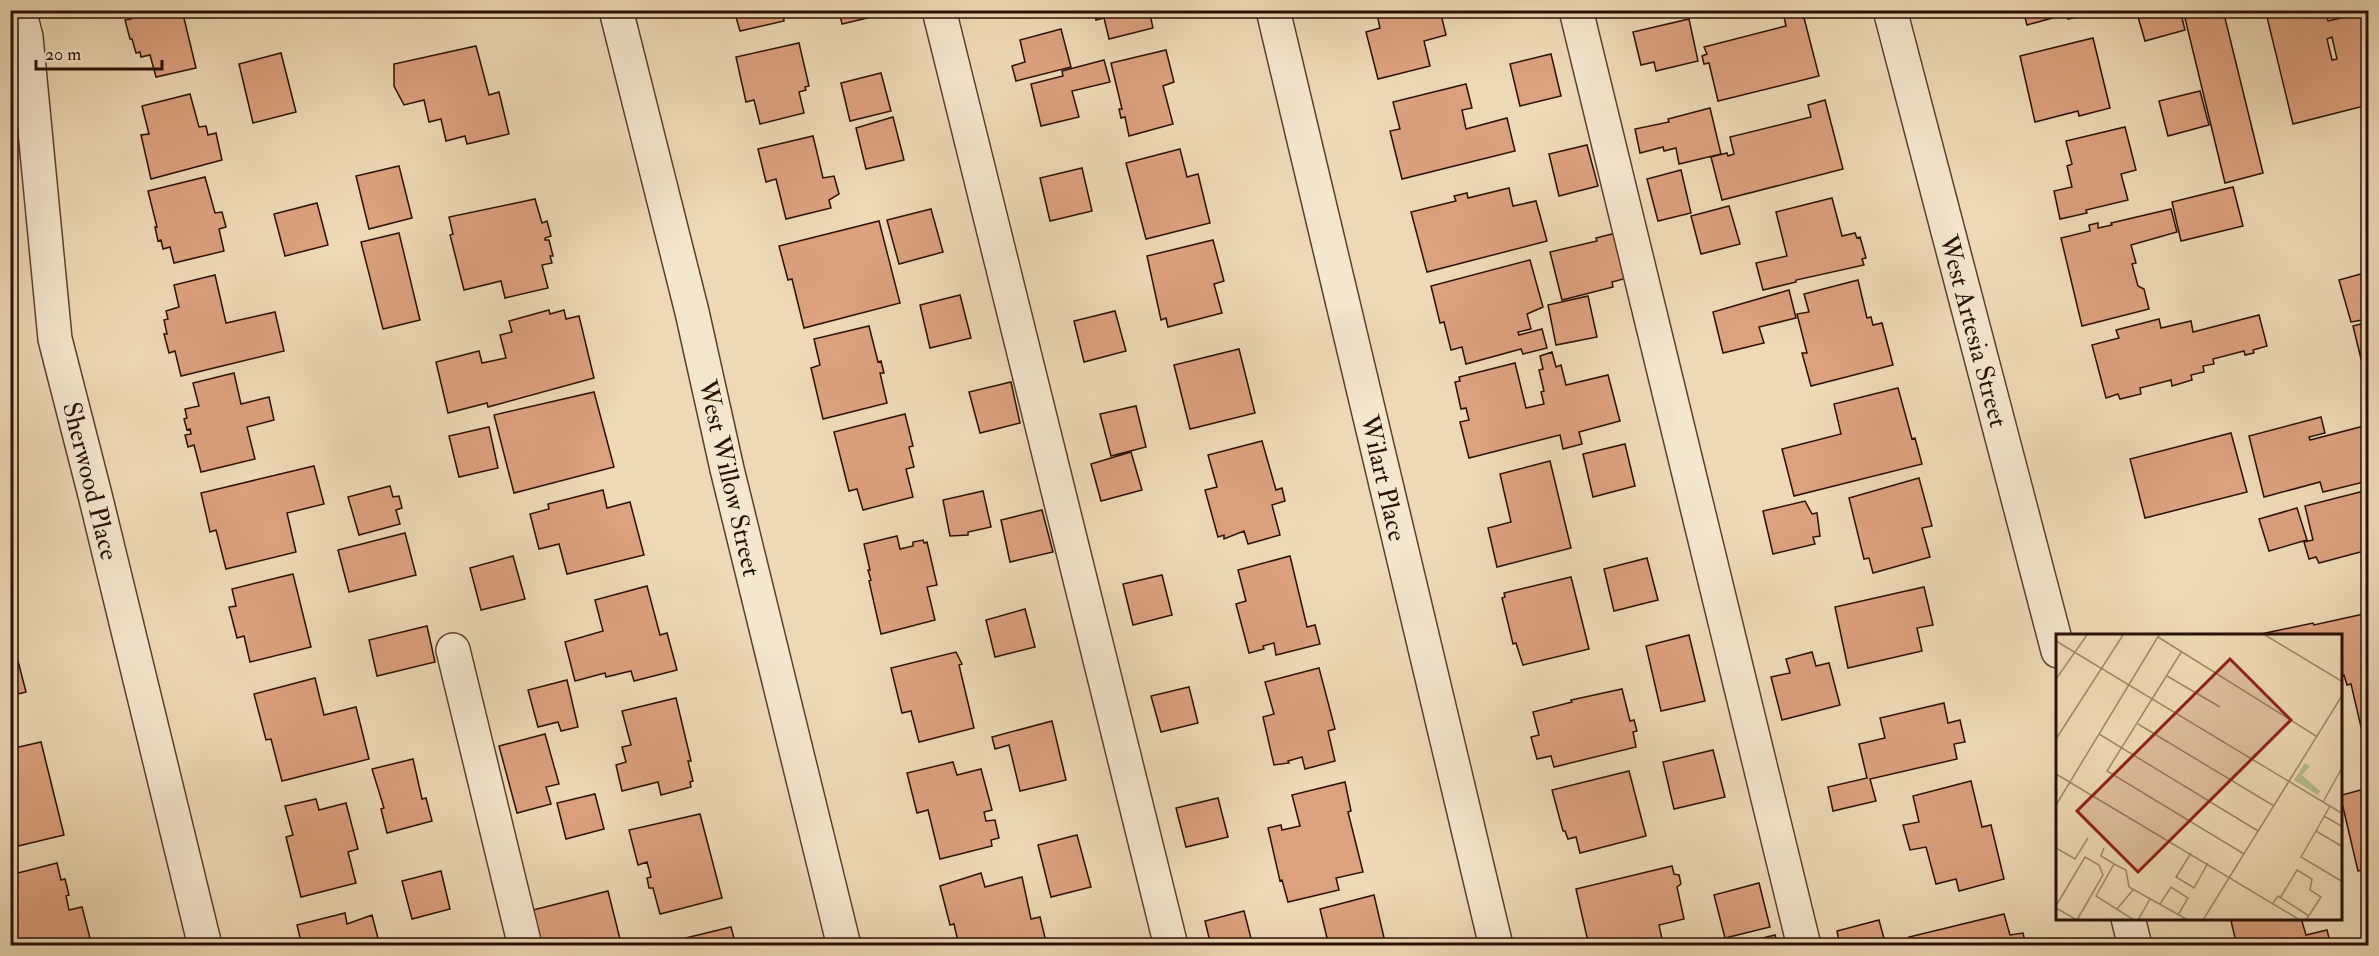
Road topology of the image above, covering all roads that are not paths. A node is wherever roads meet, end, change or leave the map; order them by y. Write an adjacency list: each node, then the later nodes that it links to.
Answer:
1 (19, 10): 10 (street, Sherwood Place)
2 (616, 10): 12 (street, West Willow Street)
3 (939, 10): 13 (street)
4 (1273, 10): 14 (street, Wilart Place)
5 (1576, 10): 15 (street)
6 (1890, 10): 7 (street, West Artesia Street)
7 (2056, 643)
8 (453, 650): 11 (street)
9 (2129, 920): 16 (street)
10 (205, 945)
11 (525, 945)
12 (844, 945)
13 (1171, 945)
14 (1496, 945)
15 (1804, 945)
16 (2135, 945)

